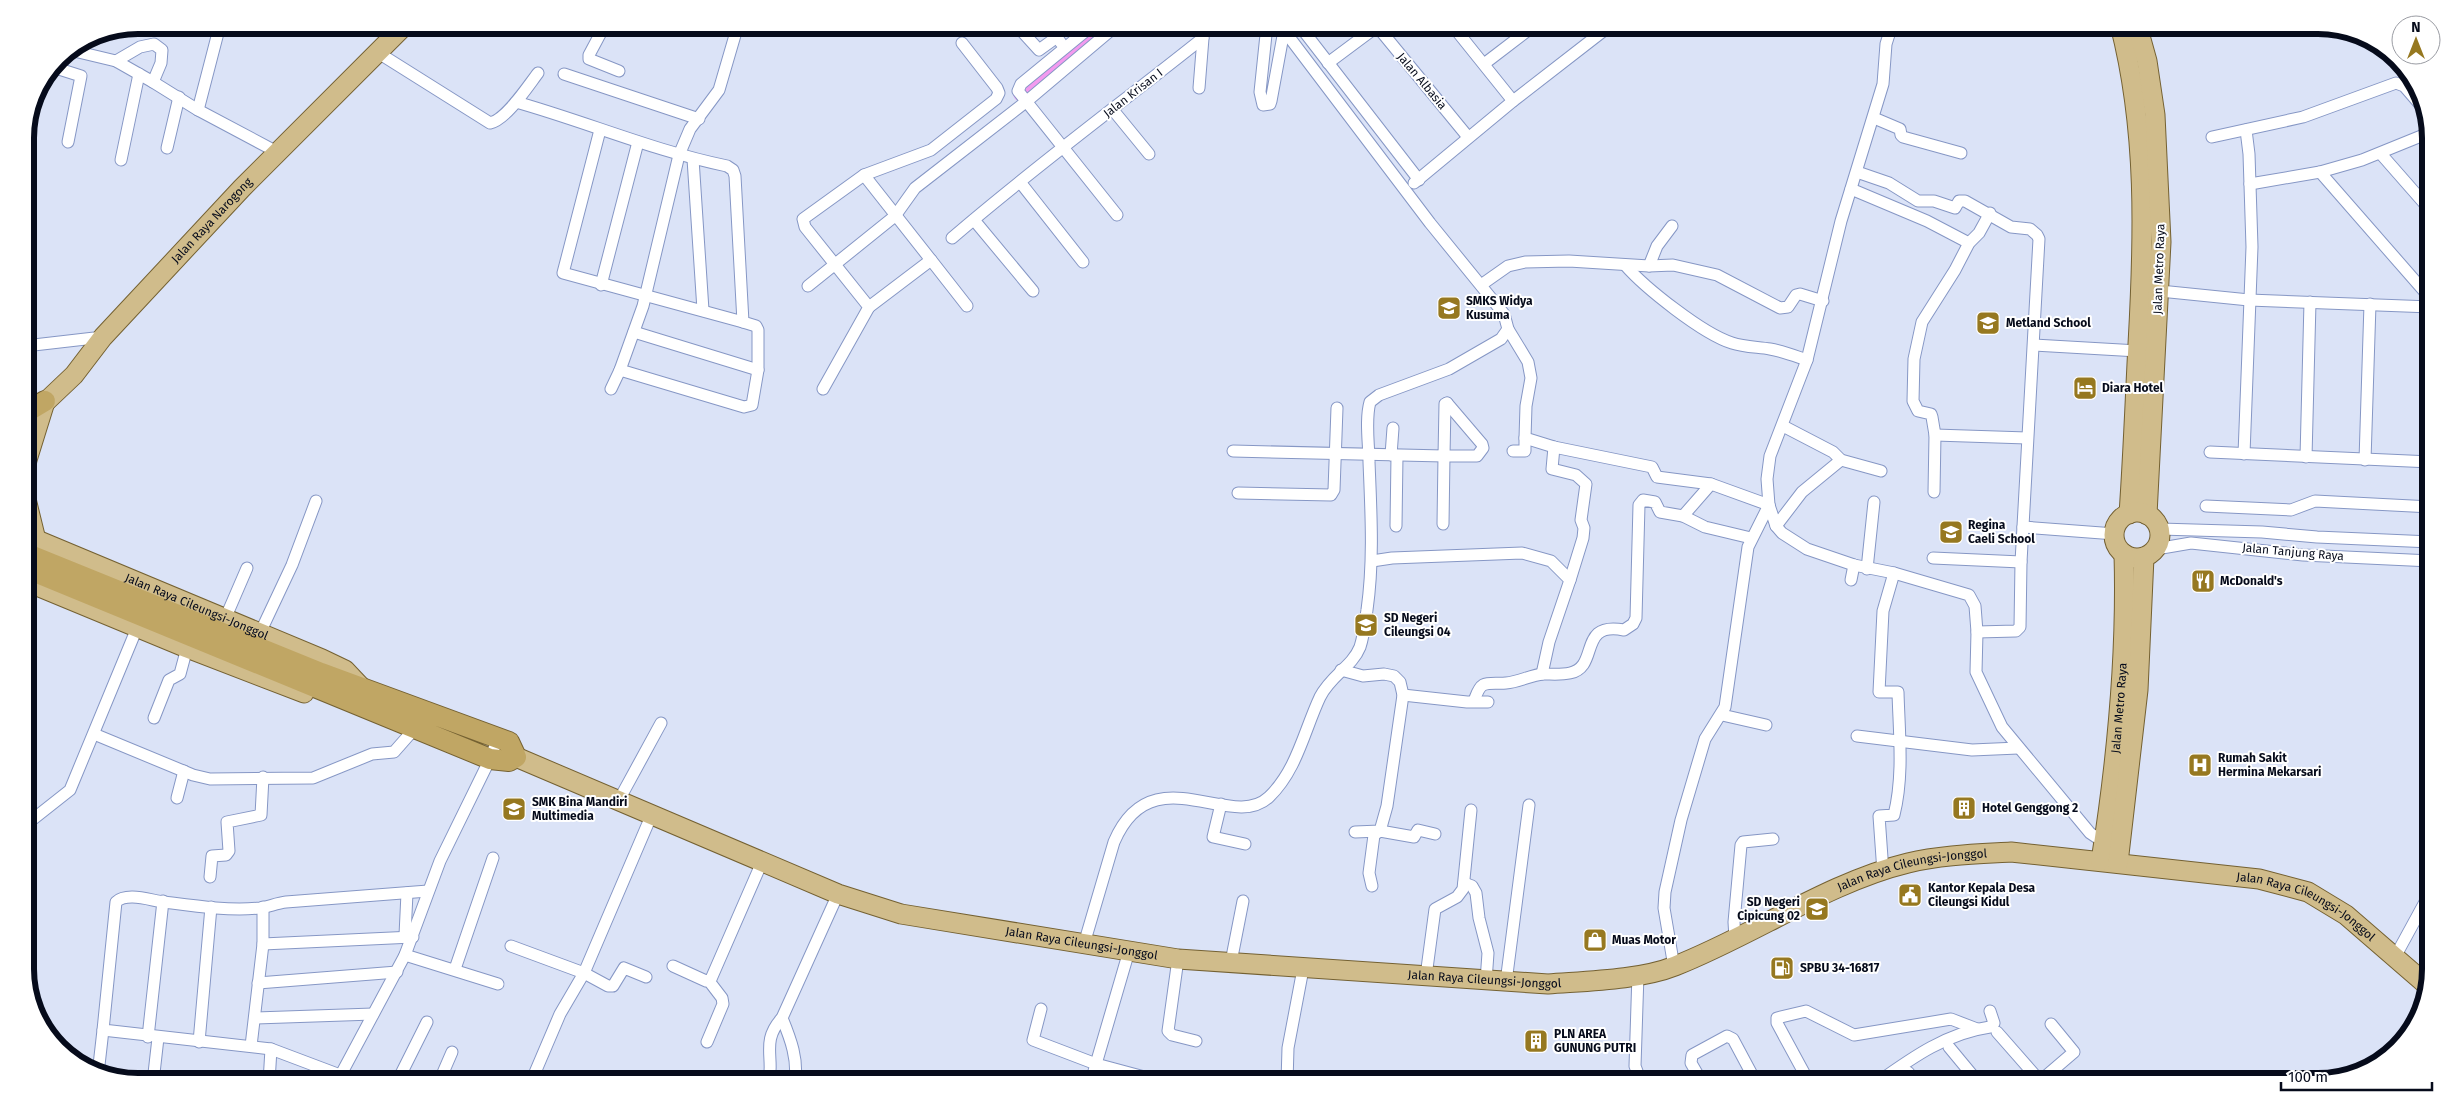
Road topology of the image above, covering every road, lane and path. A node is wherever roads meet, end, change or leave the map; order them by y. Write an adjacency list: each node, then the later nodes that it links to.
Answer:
1 (218, 34): 43 (street)
2 (396, 34): 27 (main road, Jalan Raya Narogong)
3 (600, 34): 32 (street)
4 (736, 34): 46 (street)
5 (1024, 34): 22 (street)
6 (1054, 34): 22 (street)
7 (1082, 34): 25 (street)
8 (1106, 34): 41 (street)
9 (1201, 34): 23 (street)
10 (1266, 34): 11 (street)
11 (1282, 34)
12 (1289, 34): 70 (street)
13 (1306, 34): 29 (street)
14 (1366, 34): 29 (street)
15 (1384, 34): 49 (street, Jalan Albasia)
16 (1461, 34): 30 (street)
17 (1522, 34): 30 (street)
18 (1598, 34): 42 (street)
19 (1889, 34): 45 (street)
20 (2122, 34): 105 (main road, Jalan Metro Raya)
21 (2140, 34): 88 (main road, Jalan Metro Raya)
22 (1057, 38): 25 (street)
23 (1203, 38): 37 (street); 44 (street, Jalan Krisan I)
24 (962, 43): 65 (street)
25 (1066, 48): 41 (street)
26 (79, 52): 28 (street)
27 (377, 52): 40 (street); 56 (main road, Jalan Raya Narogong)
28 (116, 60): 34 (street); 36 (street)
29 (1328, 63): 66 (street)
30 (1484, 64): 42 (street)
31 (60, 69): 52 (street)
32 (619, 71)
33 (538, 73): 40 (street)
34 (139, 74): 36 (street); 62 (street)
35 (564, 74): 46 (street)
36 (153, 82): 38 (street)
37 (1199, 88)
38 (179, 97): 43 (street); 55 (street)
39 (2415, 98): 48 (street)
40 (516, 102): 47 (street)
41 (1027, 102): 54 (street); 74 (street)
42 (1513, 102): 49 (street)
43 (198, 110): 56 (street)
44 (1113, 110): 54 (street, Jalan Krisan I); 58 (street)
45 (1874, 118): 57 (street); 63 (street)
46 (699, 119): 60 (street)
47 (600, 130): 53 (street); 84 (street)
48 (2246, 130): 50 (street); 68 (street)
49 (1468, 136): 66 (street)
50 (2212, 136)
51 (2422, 136): 59 (street)
52 (68, 142)
53 (638, 142): 60 (street); 84 (street)
54 (1062, 146): 67 (street, Jalan Krisan I); 73 (street)
55 (166, 148)
56 (277, 152): 102 (main road, Jalan Raya Narogong)
57 (1961, 153)
58 (1149, 154)
59 (2381, 154): 64 (street); 71 (street)
60 (679, 155): 61 (street); 90 (street)
61 (693, 159): 98 (street); 99 (street)
62 (121, 160)
63 (1857, 172): 69 (street); 72 (street)
64 (2320, 172): 68 (street); 89 (street)
65 (864, 175): 74 (street); 81 (street)
66 (1419, 180): 70 (street)
67 (1020, 182): 75 (street, Jalan Krisan I); 80 (street)
68 (2250, 184): 91 (street)
69 (1851, 189): 78 (street); 92 (street)
70 (1405, 190): 85 (street)
71 (2422, 201)
72 (1990, 213): 78 (street); 104 (street)
73 (1117, 215)
74 (895, 216): 79 (street); 81 (street)
75 (974, 220): 77 (street, Jalan Krisan I); 87 (street)
76 (1672, 226): 83 (street)
77 (952, 238)
78 (1969, 243): 118 (street)
79 (931, 260): 96 (street); 97 (street)
80 (1083, 262)
81 (834, 264): 86 (street); 97 (street)
82 (1625, 265): 83 (street); 85 (street); 106 (street)
83 (1649, 266): 92 (street)
84 (601, 285): 90 (street)
85 (1481, 285): 100 (street)
86 (808, 286)
87 (1033, 291)
88 (2160, 291): 91 (street); 143 (main road, Jalan Metro Raya)
89 (2422, 294)
90 (645, 295): 98 (street); 101 (street)
91 (2249, 300): 93 (street); 126 (street)
92 (1822, 301): 106 (street)
93 (2310, 302): 94 (street); 130 (street)
94 (2370, 304): 95 (street); 132 (street)
95 (2422, 304)
96 (967, 306)
97 (869, 307): 110 (street)
98 (703, 310): 99 (street)
99 (743, 322): 108 (street)
100 (1508, 329): 119 (street); 127 (street)
101 (634, 332): 107 (street); 108 (street)
102 (102, 338): 103 (street); 111 (main road, Jalan Raya Narogong)
103 (34, 345)
104 (2034, 345): 105 (street); 120 (street)
105 (2138, 351): 143 (main road, Jalan Metro Raya)
106 (1807, 360): 115 (street)
107 (620, 370): 108 (street); 109 (street)
108 (758, 370)
109 (611, 388)
110 (823, 389)
111 (45, 401): 112 (highway); 114 (main road, Jalan Raya Narogong); 117 (main road)
112 (34, 408)
113 (1337, 408): 125 (street)
114 (34, 413)
115 (1783, 426): 131 (street); 140 (street)
116 (1392, 428): 128 (street)
117 (34, 435)
118 (1935, 435): 120 (street); 136 (street)
119 (1525, 438): 121 (street); 123 (street)
120 (2027, 438): 148 (street)
121 (1554, 446): 135 (street); 166 (street)
122 (1233, 450): 125 (street)
123 (1513, 451)
124 (2210, 452): 126 (street)
125 (1336, 454): 127 (street); 137 (street)
126 (2244, 454): 130 (street)
127 (1369, 455): 128 (street); 158 (street)
128 (1394, 455): 129 (street); 146 (street)
129 (1444, 456): 129 (street); 145 (street)
130 (2306, 457): 132 (street)
131 (1841, 460): 134 (street); 147 (street)
132 (2365, 460): 133 (street)
133 (2422, 462)
134 (1881, 471)
135 (1712, 484): 140 (street); 144 (street)
136 (1934, 492)
137 (1238, 493)
138 (316, 501): 172 (street)
139 (1874, 502): 163 (street)
140 (1769, 505): 147 (street); 151 (street)
141 (2206, 506): 142 (street)
142 (2422, 507)
143 (2138, 514): 149 (main road); 150 (main road)
144 (1682, 516): 151 (street); 175 (street)
145 (1443, 524)
146 (1396, 526)
147 (1776, 526): 161 (street)
148 (2023, 527): 150 (street); 160 (street)
149 (2160, 529): 152 (street, Jalan Tanjung Raya); 155 (main road)
150 (2115, 534): 156 (main road)
151 (1751, 538): 181 (street)
152 (2422, 542)
153 (34, 545): 169 (main road, Jalan Raya Cileungsi-Jonggol)
154 (34, 545): 176 (highway)
155 (2150, 553): 156 (main road); 159 (street, Jalan Tanjung Raya); 210 (main road, Jalan Metro Raya)
156 (2124, 554): 205 (main road, Jalan Metro Raya)
157 (1934, 558): 160 (street)
158 (1372, 561): 166 (street); 174 (street)
159 (2422, 561)
160 (2021, 562): 171 (street)
161 (1854, 565): 163 (street); 167 (street)
162 (247, 568): 169 (street)
163 (1868, 569): 165 (street)
164 (34, 571): 176 (highway)
165 (1894, 573): 171 (street); 189 (street)
166 (1570, 580): 175 (street)
167 (1851, 580)
168 (34, 586): 170 (main road, Jalan Raya Cileungsi-Jonggol)
169 (225, 618): 172 (main road, Jalan Raya Cileungsi-Jonggol)
170 (138, 628): 173 (main road, Jalan Raya Cileungsi-Jonggol); 186 (street)
171 (1977, 632): 190 (street)
172 (260, 633): 178 (main road, Jalan Raya Cileungsi-Jonggol)
173 (187, 648): 178 (main road, Jalan Raya Cileungsi-Jonggol); 182 (street)
174 (1341, 670): 177 (street); 197 (street)
175 (1542, 674): 179 (street)
176 (324, 682): 178 (highway, Jalan Raya Cileungsi-Jonggol)
177 (1403, 695): 179 (street); 202 (street)
178 (361, 696): 185 (highway, Jalan Raya Cileungsi-Jonggol); 188 (highway, Jalan Raya Cileungsi-Jonggol)
179 (1474, 701): 180 (street)
180 (1488, 702)
181 (1722, 715): 184 (street); 234 (street)
182 (154, 718)
183 (661, 723): 196 (street)
184 (1766, 725)
185 (416, 727): 192 (highway, Jalan Raya Cileungsi-Jonggol); 194 (street)
186 (94, 734): 193 (street); 201 (street)
187 (1857, 736): 189 (street)
188 (498, 738): 191 (highway, Jalan Raya Cileungsi-Jonggol); 192 (street)
189 (1900, 743): 190 (street); 211 (street)
190 (2018, 748): 205 (street)
191 (516, 758): 192 (highway, Jalan Raya Cileungsi-Jonggol); 196 (main road, Jalan Raya Cileungsi-Jonggol)
192 (490, 759): 215 (street)
193 (184, 771): 194 (street); 195 (street)
194 (263, 777): 212 (street)
195 (177, 798)
196 (620, 800): 200 (main road, Jalan Raya Cileungsi-Jonggol)
197 (1221, 804): 207 (street); 226 (street)
198 (1529, 805): 245 (street)
199 (1471, 810): 213 (street)
200 (652, 814): 209 (main road, Jalan Raya Cileungsi-Jonggol); 238 (street)
201 (34, 819)
202 (1380, 831): 203 (street); 204 (street); 214 (street)
203 (1355, 832)
204 (1435, 834)
205 (2105, 838): 210 (main road, Jalan Metro Raya)
206 (1773, 839): 224 (street)
207 (1245, 844)
208 (493, 858): 235 (street)
209 (762, 862): 217 (main road, Jalan Raya Cileungsi-Jonggol); 243 (street)
210 (2110, 862): 211 (main road, Jalan Raya Cileungsi-Jonggol); 230 (main road, Jalan Raya Cileungsi-Jonggol)
211 (1883, 872): 224 (main road, Jalan Raya Cileungsi-Jonggol)
212 (210, 877)
213 (1464, 883): 240 (street); 244 (street)
214 (1372, 886)
215 (428, 891): 216 (street); 223 (street)
216 (407, 893): 222 (street); 223 (street)
217 (838, 894): 226 (main road, Jalan Raya Cileungsi-Jonggol); 252 (street)
218 (163, 902): 221 (street); 256 (street); 258 (street)
219 (1243, 902): 232 (street)
220 (2422, 907): 230 (street)
221 (211, 908): 222 (street); 260 (street)
222 (263, 908): 225 (street)
223 (409, 936): 225 (street); 229 (street)
224 (1735, 938): 234 (main road, Jalan Raya Cileungsi-Jonggol)
225 (263, 944): 246 (street)
226 (1084, 944): 228 (main road, Jalan Raya Cileungsi-Jonggol)
227 (511, 946): 238 (street)
228 (1129, 951): 231 (main road, Jalan Raya Cileungsi-Jonggol); 266 (street)
229 (405, 955): 235 (street); 237 (street)
230 (2395, 956): 242 (main road, Jalan Raya Cileungsi-Jonggol)
231 (1178, 958): 232 (main road, Jalan Raya Cileungsi-Jonggol); 259 (street)
232 (1231, 962): 236 (main road, Jalan Raya Cileungsi-Jonggol)
233 (673, 966): 243 (street)
234 (1674, 967): 239 (main road, Jalan Raya Cileungsi-Jonggol)
235 (454, 969): 247 (street)
236 (1303, 969): 240 (main road, Jalan Raya Cileungsi-Jonggol); 279 (street)
237 (397, 972): 246 (street); 250 (street)
238 (584, 973): 241 (street); 274 (street)
239 (1638, 974): 245 (main road, Jalan Raya Cileungsi-Jonggol); 280 (street)
240 (1426, 976): 244 (main road, Jalan Raya Cileungsi-Jonggol)
241 (646, 977)
242 (2421, 980)
243 (709, 981): 261 (street)
244 (1486, 981): 245 (main road, Jalan Raya Cileungsi-Jonggol)
245 (1506, 982)
246 (258, 983): 251 (street)
247 (498, 984)
248 (1041, 1009): 266 (street)
249 (1990, 1011): 255 (street)
250 (373, 1014): 251 (street); 271 (street)
251 (256, 1018): 262 (street)
252 (782, 1018): 275 (street); 276 (street)
253 (427, 1022): 272 (street)
254 (2051, 1024): 287 (street)
255 (1977, 1029): 283 (street); 284 (street)
256 (103, 1030): 258 (street); 267 (street)
257 (1998, 1032): 286 (street)
258 (153, 1037): 260 (street); 268 (street)
259 (1196, 1041)
260 (199, 1042): 262 (street)
261 (707, 1042)
262 (251, 1046): 264 (street)
263 (1949, 1047): 285 (street)
264 (271, 1049): 269 (street); 270 (street)
265 (452, 1052): 273 (street)
266 (1096, 1064): 277 (street); 278 (street)
267 (99, 1065)
268 (153, 1073)
269 (270, 1073)
270 (327, 1073)
271 (342, 1073)
272 (402, 1073)
273 (443, 1073)
274 (535, 1073)
275 (769, 1073)
276 (796, 1073)
277 (1094, 1073)
278 (1130, 1073)
279 (1287, 1073)
280 (1637, 1073)
281 (1697, 1073): 282 (street)
282 (1751, 1073)
283 (1804, 1073)
284 (1891, 1073)
285 (1971, 1073)
286 (2032, 1073)
287 (2050, 1073)

